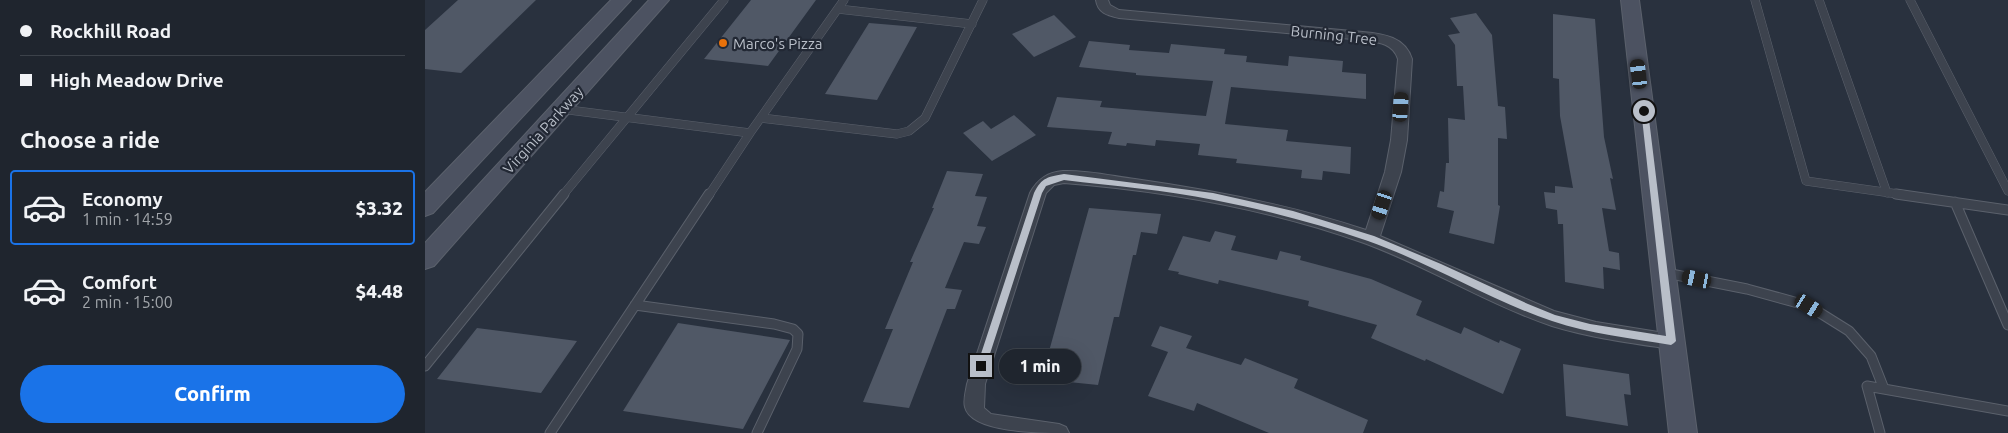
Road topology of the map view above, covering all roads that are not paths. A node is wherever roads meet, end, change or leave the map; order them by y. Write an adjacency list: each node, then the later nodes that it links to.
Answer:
1 (621, 0): 13 (main road, Virginia Parkway)
2 (660, 0): 14 (main road, Virginia Parkway)
3 (724, 0): 15 (lane)
4 (843, 0): 11 (lane)
5 (983, 0): 12 (lane)
6 (1630, 0): 25 (main road)
7 (1755, 0): 19 (lane)
8 (1819, 0): 19 (lane)
9 (1910, 0): 18 (lane)
10 (1102, 3): 23 (street, Burning Tree)
11 (837, 9): 12 (lane); 16 (lane)
12 (972, 24): 16 (lane)
13 (523, 104): 14 (main road); 21 (main road, Virginia Parkway)
14 (561, 109): 15 (lane); 24 (main road, Virginia Parkway)
15 (625, 118): 17 (lane); 29 (lane)
16 (761, 118): 17 (lane)
17 (750, 133): 26 (lane)
18 (2008, 191)
19 (1887, 193): 20 (lane)
20 (1955, 202): 22 (lane); 27 (lane)
21 (425, 207)
22 (2008, 210)
23 (1371, 239): 28 (street); 34 (street)
24 (425, 259)
25 (1663, 272): 28 (main road); 30 (lane)
26 (635, 305): 32 (lane); 33 (lane)
27 (2008, 325)
28 (1671, 341): 35 (main road)
29 (425, 366)
30 (1884, 389): 31 (lane); 36 (lane)
31 (2008, 411)
32 (550, 433)
33 (757, 433)
34 (1059, 433)
35 (1683, 433)
36 (1880, 433)

